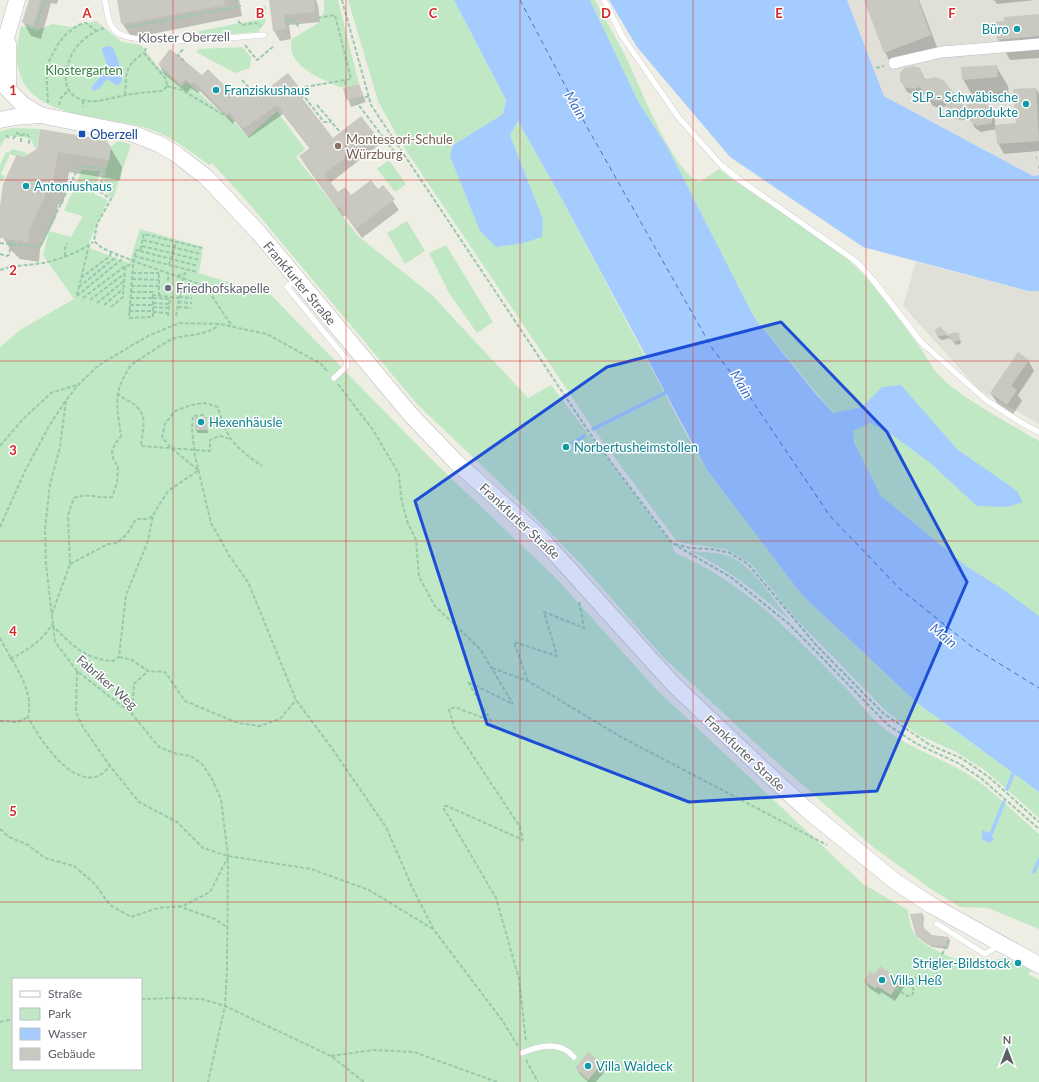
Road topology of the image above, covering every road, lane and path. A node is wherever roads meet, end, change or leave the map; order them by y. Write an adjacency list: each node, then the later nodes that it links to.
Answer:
1 (17, 0): 20 (main road)
2 (45, 0): 15 (path)
3 (105, 0): 18 (lane)
4 (236, 0): 8 (path)
5 (342, 0): 41 (path)
6 (604, 0): 138 (lane)
7 (241, 6): 8 (path)
8 (237, 7): 10 (path)
9 (179, 14): 10 (path)
10 (180, 17): 18 (path)
11 (318, 18): 32 (path)
12 (285, 20): 16 (path)
13 (238, 21): 14 (path)
14 (252, 23)
15 (27, 26)
16 (300, 28)
17 (100, 29): 19 (path)
18 (115, 30): 22 (lane, Kloster Oberzell)
19 (96, 31): 37 (path); 46 (path)
20 (7, 33): 27 (main road); 36 (main road)
21 (264, 35): 22 (lane, Kloster Oberzell)
22 (149, 40): 25 (path)
23 (1039, 44): 30 (street)
24 (274, 46): 28 (path)
25 (144, 53): 33 (path); 40 (path)
26 (178, 55): 29 (path)
27 (0, 59)
28 (257, 60)
29 (184, 61)
30 (894, 63)
31 (242, 80): 38 (path)
32 (344, 81): 34 (path); 35 (path)
33 (167, 86): 40 (path); 47 (path)
34 (305, 87)
35 (346, 87)
36 (2, 89): 46 (main road, Frankfurter Straße)
37 (69, 89): 42 (path); 45 (path)
38 (250, 89)
39 (297, 93): 48 (path)
40 (125, 95): 42 (path)
41 (369, 96): 56 (path); 147 (path)
42 (83, 100): 44 (path)
43 (317, 105): 48 (path)
44 (83, 107)
45 (59, 108)
46 (44, 109): 49 (main road); 94 (main road, Frankfurter Straße)
47 (224, 115)
48 (331, 122): 50 (path)
49 (3, 128): 52 (path)
50 (340, 132)
51 (21, 135): 53 (path); 54 (path); 55 (path)
52 (9, 138)
53 (13, 139)
54 (21, 142)
55 (29, 145)
56 (389, 154)
57 (12, 240): 69 (path)
58 (143, 240): 60 (path); 64 (path); 65 (path)
59 (94, 241): 61 (path); 63 (path); 68 (path)
60 (176, 242): 65 (path); 66 (path)
61 (0, 243)
62 (67, 243): 73 (path)
63 (89, 245): 73 (path); 91 (path)
64 (142, 246): 67 (path); 71 (path)
65 (174, 248): 71 (path); 72 (path)
66 (202, 248)
67 (140, 251): 74 (path); 76 (path)
68 (111, 252): 70 (path); 91 (path)
69 (0, 254)
70 (117, 254): 75 (path); 100 (path)
71 (173, 254): 76 (path); 77 (path)
72 (201, 254)
73 (65, 256): 83 (path)
74 (134, 256): 78 (path); 80 (path)
75 (122, 257): 78 (path); 100 (path)
76 (171, 259): 80 (path); 82 (path)
77 (200, 260)
78 (133, 261): 79 (path); 85 (path)
79 (133, 265): 81 (path); 87 (path)
80 (170, 265): 84 (path)
81 (125, 266): 89 (path); 109 (path)
82 (198, 266)
83 (0, 270)
84 (186, 270): 86 (path); 90 (path)
85 (159, 272): 87 (path); 88 (path); 95 (path)
86 (197, 272)
87 (132, 273): 93 (path)
88 (168, 273): 90 (path); 97 (path)
89 (124, 274): 96 (path); 114 (path)
90 (178, 276): 92 (path)
91 (81, 278): 100 (path)
92 (183, 278): 101 (path); 102 (path)
93 (132, 279): 95 (path); 98 (path)
94 (297, 279): 133 (lane); 174 (main road, Frankfurter Straße)
95 (159, 280): 99 (path)
96 (124, 281): 103 (path); 116 (path)
97 (168, 281)
98 (131, 286): 99 (path); 104 (path)
99 (159, 286): 107 (path)
100 (79, 287)
101 (205, 287): 102 (path); 132 (path)
102 (181, 288): 105 (path)
103 (124, 289): 119 (path); 122 (path)
104 (131, 292): 108 (path); 110 (path)
105 (180, 292): 106 (path); 112 (path)
106 (193, 293)
107 (159, 296): 108 (path); 111 (path)
108 (153, 297): 110 (path); 111 (path); 121 (path)
109 (83, 298)
110 (130, 298): 120 (path)
111 (170, 298): 112 (path); 118 (path)
112 (179, 298): 113 (path); 115 (path)
113 (192, 298)
114 (90, 300)
115 (178, 302): 117 (path); 123 (path)
116 (97, 303)
117 (192, 303)
118 (169, 304): 121 (path); 124 (path)
119 (104, 305)
120 (130, 305): 121 (path); 126 (path)
121 (153, 305): 124 (path); 127 (path)
122 (111, 307)
123 (178, 307): 125 (path); 130 (path)
124 (168, 308): 128 (path)
125 (191, 308)
126 (129, 311): 127 (path); 127 (path)
127 (153, 312): 128 (path)
128 (168, 313): 129 (path)
129 (168, 316)
130 (176, 316)
131 (220, 324): 132 (path); 134 (path); 135 (path)
132 (232, 327): 133 (path)
133 (334, 378): 155 (path)
134 (79, 384): 136 (path); 140 (path)
135 (117, 393): 141 (path); 148 (path)
136 (66, 400): 146 (path); 150 (path, Fabriker Weg)
137 (204, 415): 142 (path)
138 (1039, 432)
139 (230, 439): 141 (path); 142 (path); 143 (path)
140 (0, 446)
141 (170, 447): 142 (path); 144 (path)
142 (195, 450): 144 (path)
143 (262, 466)
144 (198, 470): 145 (path); 159 (path)
145 (153, 515): 148 (path); 153 (path)
146 (0, 527)
147 (672, 543): 164 (path); 166 (path)
148 (70, 564): 150 (path)
149 (578, 594): 158 (path)
150 (51, 616): 151 (path, Fabriker Weg)
151 (52, 625): 153 (path); 154 (path); 156 (path, Fabriker Weg)
152 (0, 638): 154 (path)
153 (119, 657): 157 (path)
154 (10, 659): 161 (path)
155 (491, 668): 158 (path); 181 (path)
156 (77, 670): 160 (path, Fabriker Weg); 163 (path)
157 (148, 671): 159 (path); 160 (path)
158 (528, 681): 167 (path)
159 (296, 700): 172 (path)
160 (132, 714): 168 (path, Fabriker Weg)
161 (28, 717): 162 (path); 163 (path)
162 (0, 721)
163 (110, 766): 168 (path)
164 (1039, 822)
165 (0, 829): 169 (path)
166 (1039, 829)
167 (830, 844)
168 (228, 856): 169 (path); 171 (path, Fabriker Weg); 172 (path)
169 (177, 906): 171 (path)
170 (937, 924): 174 (lane)
171 (228, 928): 178 (path, Fabriker Weg)
172 (434, 930): 181 (path)
173 (950, 937): 176 (path)
174 (1000, 945): 175 (main road, Frankfurter Straße)
175 (1039, 965)
176 (896, 988)
177 (142, 999): 178 (path)
178 (225, 1006): 182 (path); 184 (path, Fabriker Weg)
179 (12, 1019): 180 (path)
180 (0, 1022)
181 (525, 1052): 183 (lane); 187 (path)
182 (331, 1056): 185 (path); 186 (path)
183 (574, 1057)
184 (208, 1082)
185 (364, 1082)
186 (497, 1082)
187 (538, 1082)

